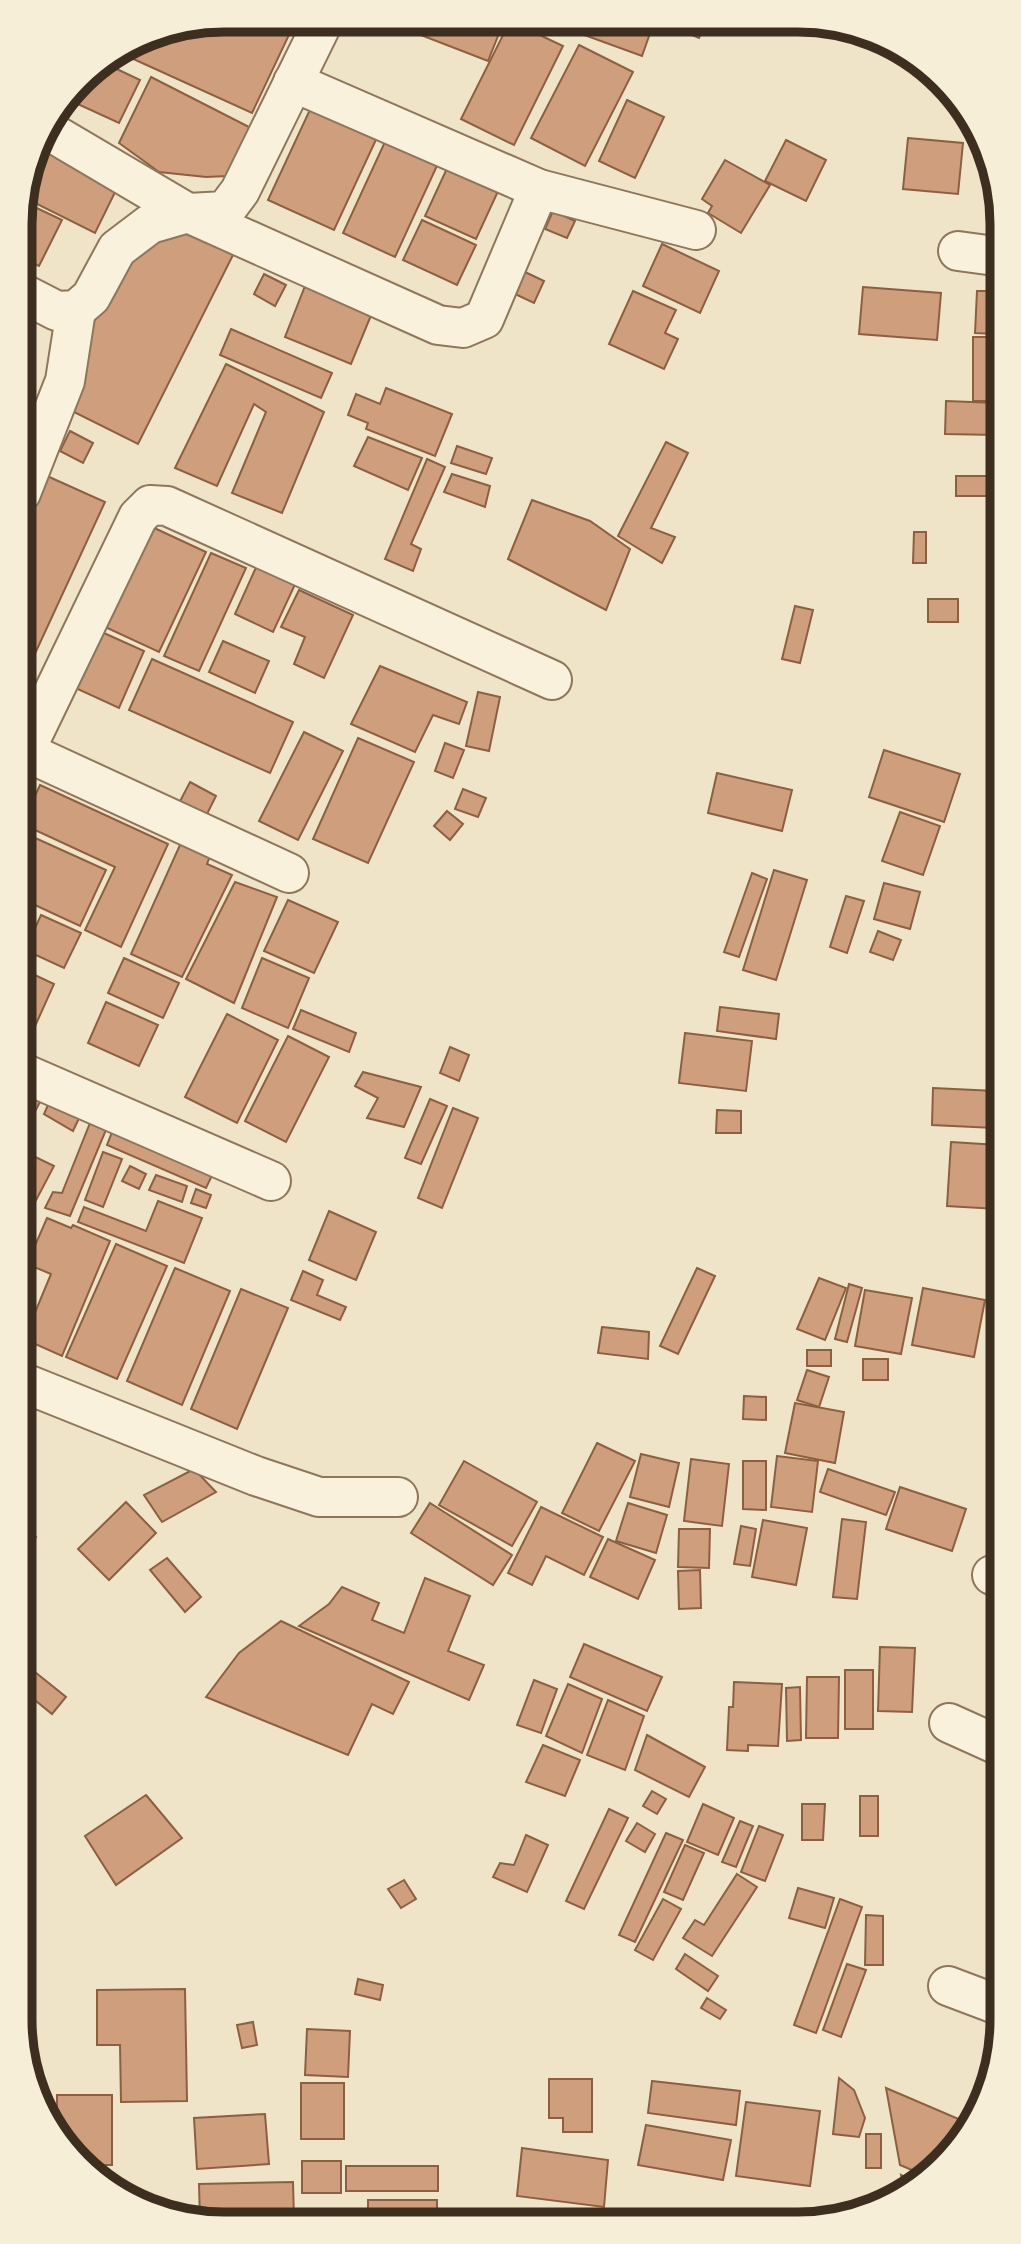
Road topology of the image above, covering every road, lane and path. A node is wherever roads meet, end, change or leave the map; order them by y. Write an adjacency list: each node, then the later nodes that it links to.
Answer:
1 (318, 32): 2 (street)
2 (293, 82): 4 (street); 5 (street)
3 (53, 134): 5 (street)
4 (539, 189): 5 (street); 6 (street)
5 (188, 213): 10 (street)
6 (696, 230)
7 (958, 251): 8 (street)
8 (990, 255)
9 (32, 298): 10 (street)
10 (76, 310): 11 (street)
11 (32, 465)
12 (552, 680): 13 (street)
13 (32, 733)
14 (32, 755): 15 (street)
15 (289, 873)
16 (32, 1077): 17 (street)
17 (271, 1181)
18 (32, 1386): 19 (street)
19 (398, 1497)
20 (949, 1723): 21 (street)
21 (989, 1741)
22 (947, 1986): 23 (street)
23 (989, 2002)

